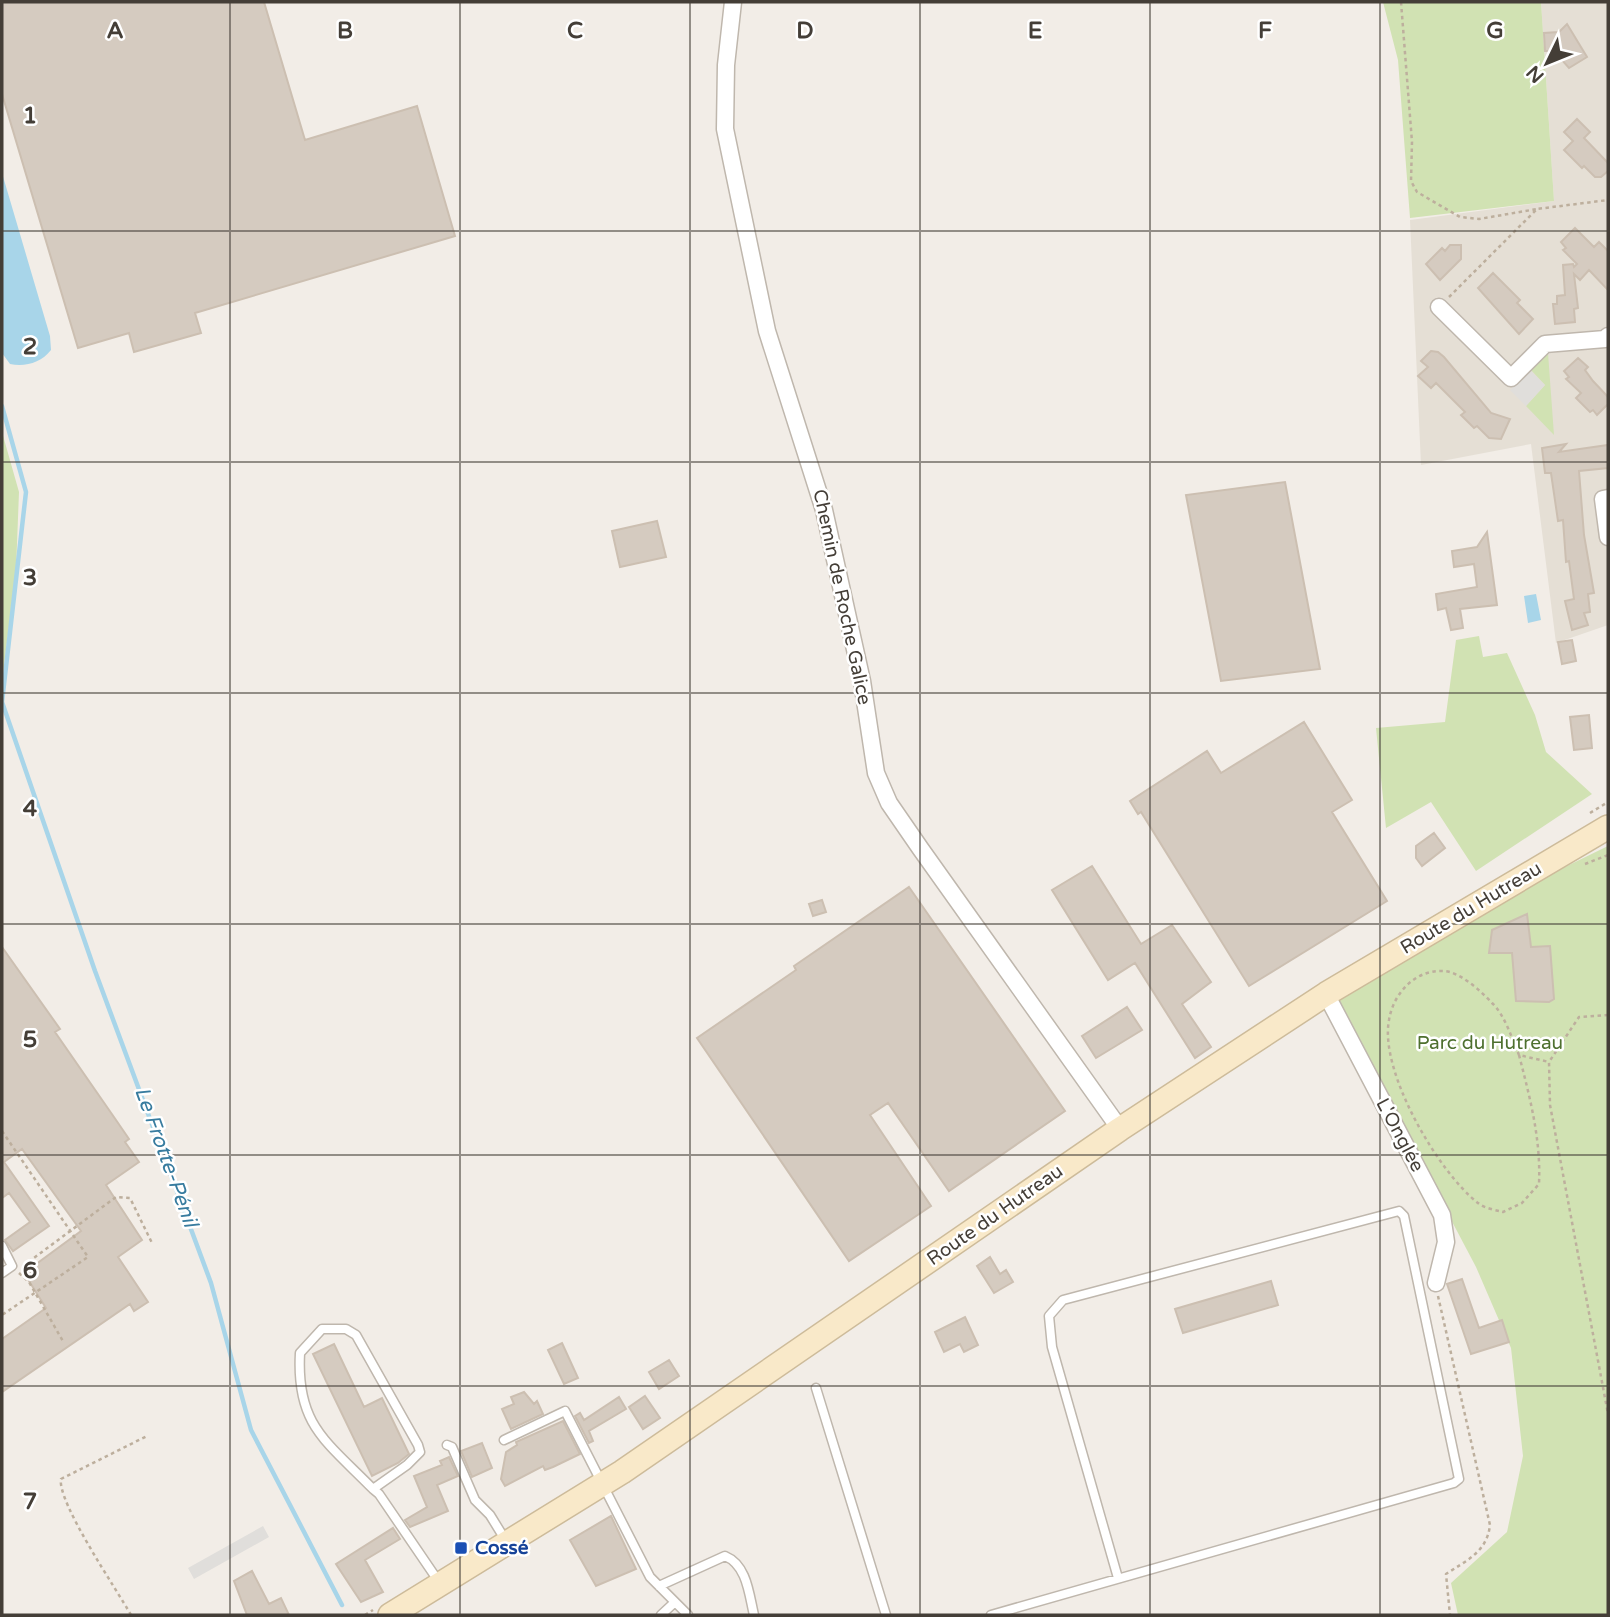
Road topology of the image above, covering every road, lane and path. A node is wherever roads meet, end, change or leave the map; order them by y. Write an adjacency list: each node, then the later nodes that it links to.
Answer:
1 (733, 2): 14 (street, Chemin de Roche Galice)
2 (1401, 2): 4 (path)
3 (1608, 200): 4 (path)
4 (1537, 209): 5 (path)
5 (1439, 307): 6 (street)
6 (1608, 336)
7 (1608, 498): 8 (street)
8 (1608, 537)
9 (1608, 827): 10 (street, Route du Hutreau)
10 (1326, 994): 14 (street, Route du Hutreau); 21 (street, L'Onglée)
11 (1608, 1015): 13 (path)
12 (1519, 1055): 12 (path); 13 (path)
13 (1549, 1062): 26 (path)
14 (1120, 1129): 30 (street, Route du Hutreau)
15 (2, 1131): 16 (path)
16 (69, 1230): 17 (path); 19 (path); 22 (path)
17 (152, 1242)
18 (2, 1245): 19 (lane)
19 (12, 1266): 20 (lane); 22 (path)
20 (2, 1273)
21 (1436, 1283)
22 (33, 1294): 23 (path); 24 (path)
23 (2, 1315)
24 (64, 1343)
25 (816, 1388): 42 (lane)
26 (1608, 1414)
27 (147, 1436): 38 (path)
28 (504, 1440): 30 (lane)
29 (447, 1445): 32 (lane)
30 (603, 1484): 32 (street, Route du Hutreau); 35 (lane)
31 (373, 1489): 31 (lane); 34 (lane)
32 (507, 1544): 34 (street, Route du Hutreau)
33 (1118, 1578): 33 (lane); 43 (lane)
34 (441, 1584): 37 (street, Route du Hutreau)
35 (659, 1586): 36 (lane); 41 (lane)
36 (675, 1602): 39 (lane); 40 (lane)
37 (398, 1613)
38 (131, 1615)
39 (661, 1615)
40 (688, 1615)
41 (754, 1615)
42 (886, 1615)
43 (991, 1615)

